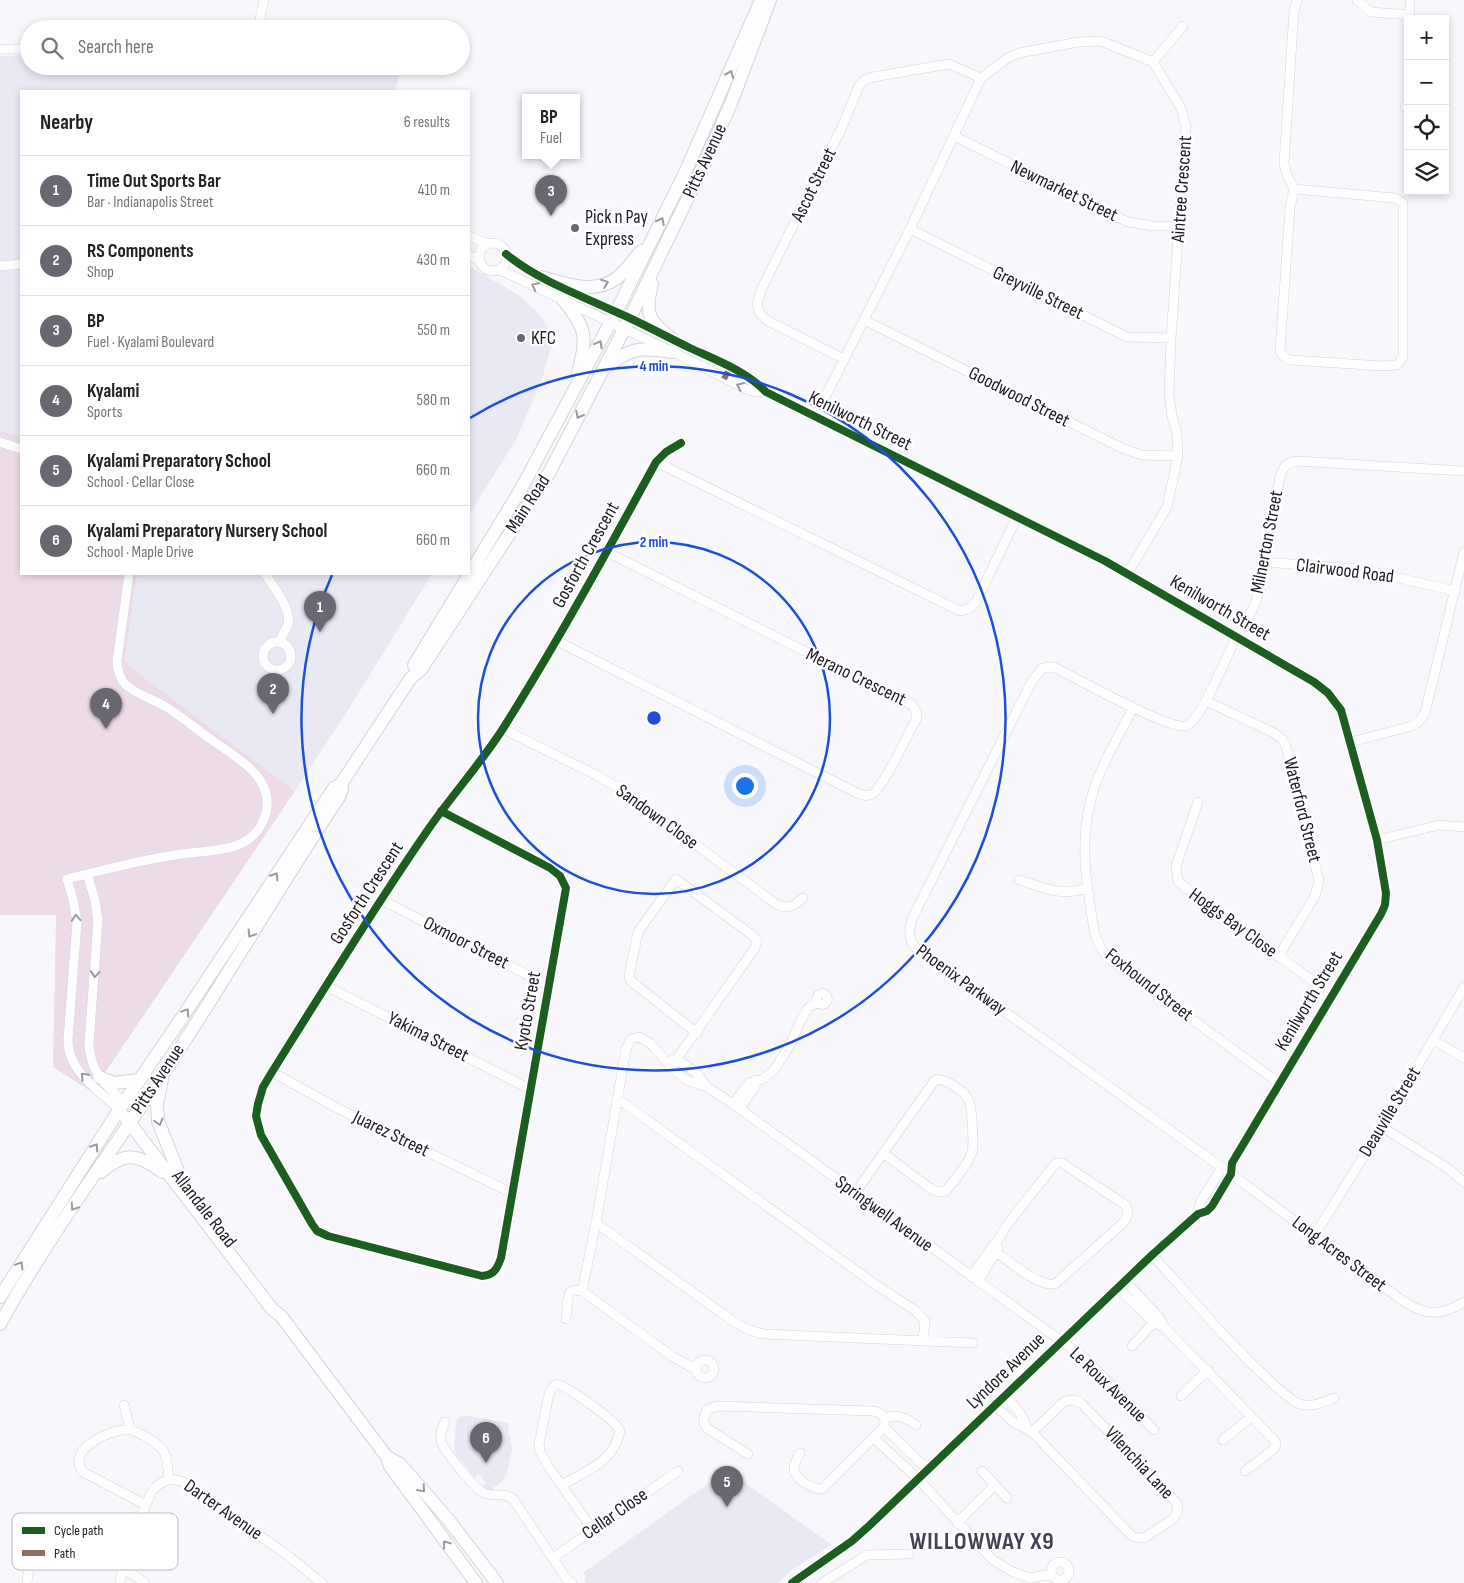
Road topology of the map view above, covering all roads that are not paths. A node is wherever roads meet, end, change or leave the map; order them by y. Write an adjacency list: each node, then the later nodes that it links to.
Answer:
1 (264, 0): 9 (street)
2 (761, 0): 20 (main road, Pitts Avenue, one-way to 2)
3 (770, 0): 24 (main road, Pitts Avenue)
4 (1297, 0): 16 (street)
5 (1356, 0): 8 (street)
6 (1410, 0): 7 (street)
7 (1410, 15)
8 (1404, 16)
9 (260, 20)
10 (1183, 26): 13 (street)
11 (0, 49): 12 (street)
12 (20, 49)
13 (1153, 62): 14 (street); 17 (street, Aintree Crescent)
14 (981, 78): 15 (street); 37 (street, Ascot Street)
15 (954, 136): 17 (street, Newmarket Street); 18 (street)
16 (1294, 189): 16 (street)
17 (1179, 226): 34 (street, Aintree Crescent)
18 (910, 229): 32 (street); 34 (street, Greyville Street)
19 (470, 236): 21 (street)
20 (652, 238): 29 (main road, one-way to 20); 31 (main road, Pitts Avenue)
21 (488, 244): 22 (street); 25 (street)
22 (506, 254): 28 (street); 29 (street)
23 (470, 256): 25 (street)
24 (659, 258): 33 (main road, Pitts Avenue); 35 (main road)
25 (479, 260): 28 (street)
26 (20, 264): 27 (street)
27 (0, 266)
28 (500, 270): 30 (street, one-way to 28)
29 (541, 277): 31 (street)
30 (563, 300): 31 (street); 41 (main road)
31 (613, 317): 33 (street, Kenilworth Street); 41 (main road, Main Road, one-way to 31)
32 (864, 320): 37 (street); 46 (street, Goodwood Street)
33 (627, 324): 35 (street, Kenilworth Street); 39 (main road, Main Road)
34 (1171, 338): 46 (street, Aintree Crescent)
35 (672, 346): 36 (street, Kenilworth Street); 38 (street, Kenilworth Street); 39 (main road)
36 (695, 350): 38 (street); 40 (street, Kenilworth Street)
37 (844, 359): 42 (street)
38 (689, 360): 40 (street, Kenilworth Street, one-way to 38)
39 (601, 372): 62 (main road, Main Road, one-way to 62)
40 (766, 392): 42 (street, Kenilworth Street)
41 (570, 396): 53 (main road, Main Road)
42 (815, 417): 49 (street, Kenilworth Street)
43 (0, 442): 45 (street)
44 (681, 443): 47 (street, Gosforth Crescent)
45 (20, 449)
46 (1178, 456): 54 (street, Aintree Crescent)
47 (656, 462): 49 (street); 50 (street, Gosforth Crescent)
48 (1464, 471): 52 (street, Milnerton Street)
49 (1017, 517): 54 (street, Kenilworth Street)
50 (607, 552): 60 (street, Gosforth Crescent); 60 (street, Merano Crescent)
51 (1464, 552): 58 (street)
52 (1264, 562): 58 (street, Clairwood Road); 59 (street, Milnerton Street)
53 (470, 573)
54 (1128, 574): 59 (street, Kenilworth Street)
55 (129, 575): 73 (street)
56 (266, 575): 61 (street)
57 (469, 575): 62 (main road, Main Road)
58 (1455, 591): 67 (street)
59 (1236, 637): 64 (street, Milnerton Street); 67 (street, Kenilworth Street)
60 (557, 641): 66 (street, Gosforth Crescent)
61 (276, 642)
62 (410, 679): 71 (main road, Main Road)
63 (1031, 683): 65 (street, Milnerton Street); 101 (street, Phoenix Parkway)
64 (1206, 701): 65 (street, Milnerton Street); 78 (street, Waterford Street)
65 (1133, 708): 75 (street, Foxhound Street)
66 (502, 729): 69 (street, Gosforth Crescent); 76 (street, Sandown Close)
67 (1351, 742): 72 (street, Kenilworth Street)
68 (1198, 802): 78 (street, Hoggs Bay Close)
69 (441, 811): 77 (street, Gosforth Crescent); 80 (street, Kyoto Street)
70 (1464, 828): 72 (street)
71 (311, 831): 89 (main road, Pitts Avenue, one-way to 89); 91 (main road, Pitts Avenue, one-way to 71)
72 (1377, 840): 82 (street, Kenilworth Street)
73 (87, 874): 90 (street, one-way to 90); 95 (street, one-way to 73)
74 (1019, 880): 75 (street)
75 (1087, 888): 92 (street, Foxhound Street)
76 (803, 898)
77 (382, 900): 79 (street, Gosforth Crescent); 80 (street, Oxmoor Street)
78 (1278, 957): 82 (street, Hoggs Bay Close)
79 (326, 986): 88 (street, Gosforth Crescent); 93 (street, Yakima Street)
80 (549, 986): 93 (street, Kyoto Street)
81 (1464, 987): 85 (street, Deauville Street)
82 (1332, 995): 92 (street, Kenilworth Street)
83 (818, 1003): 96 (street)
84 (697, 1032): 84 (street); 87 (street)
85 (1434, 1040): 86 (street); 98 (street, Deauville Street)
86 (1464, 1058)
87 (674, 1063): 94 (street, Springwell Avenue); 96 (street, Springwell Avenue)
88 (272, 1072): 106 (street, Juarez Street); 113 (street, Gosforth Crescent)
89 (163, 1074): 97 (main road, Pitts Avenue); 104 (main road, one-way to 104)
90 (99, 1077): 91 (main road); 95 (street)
91 (139, 1080): 95 (main road, Pitts Avenue)
92 (1279, 1083): 100 (street, Kenilworth Street)
93 (530, 1089): 106 (street, Kyoto Street)
94 (618, 1099): 109 (street); 123 (street)
95 (121, 1106): 97 (main road, Allandale Road); 118 (main road, Pitts Avenue, one-way to 95)
96 (736, 1106): 107 (street, Springwell Avenue)
97 (132, 1118): 103 (main road, Pitts Avenue); 104 (main road, Allandale Road)
98 (1382, 1127): 105 (street); 110 (street, Deauville Street)
99 (883, 1153): 99 (street); 107 (street)
100 (1232, 1163): 101 (street); 102 (street, Kenilworth Street)
101 (1222, 1168): 102 (street, Long Acres Street); 108 (street, Lyndore Avenue)
102 (1231, 1174): 108 (street, Lyndore Avenue); 110 (street, Long Acres Street)
103 (91, 1179): 104 (main road); 122 (main road, Pitts Avenue, one-way to 122)
104 (178, 1181): 146 (main road, Allandale Road)
105 (1464, 1182)
106 (512, 1193): 113 (street, Kyoto Street)
107 (855, 1193): 114 (street, Springwell Avenue)
108 (1198, 1214): 112 (street, Lyndore Avenue)
109 (596, 1223): 117 (street); 123 (street)
110 (1314, 1236): 119 (street, Long Acres Street)
111 (995, 1247): 111 (street); 114 (street)
112 (1152, 1255): 115 (street, Lyndore Avenue); 131 (street)
113 (482, 1276)
114 (975, 1279): 124 (street, Springwell Avenue)
115 (1125, 1282): 116 (street, Lyndore Avenue); 121 (street)
116 (1118, 1288): 121 (street); 124 (street, Lyndore Avenue)
117 (582, 1291): 120 (street); 127 (street)
118 (0, 1298)
119 (1464, 1302)
120 (566, 1319)
121 (1156, 1320): 126 (street); 128 (street)
122 (0, 1324)
123 (924, 1341): 125 (street)
124 (1062, 1341): 129 (street, Lyndore Avenue); 141 (street, Le Roux Avenue)
125 (973, 1343)
126 (1132, 1346)
127 (697, 1370)
128 (1208, 1370): 130 (street); 134 (street)
129 (1005, 1395): 133 (street, Lyndore Avenue); 140 (street, Vilenchia Lane)
130 (1181, 1396)
131 (1334, 1398)
132 (124, 1405): 139 (street)
133 (994, 1405): 140 (street, Vilenchia Lane); 147 (street, Lyndore Avenue)
134 (1251, 1417): 143 (street); 150 (street)
135 (884, 1418): 137 (street); 138 (street); 145 (street)
136 (445, 1422): 161 (street)
137 (916, 1425)
138 (884, 1427): 142 (street); 147 (street)
139 (130, 1430): 151 (street); 156 (street)
140 (1030, 1430): 140 (street, Vilenchia Lane)
141 (1154, 1430)
142 (874, 1438): 144 (street); 152 (street)
143 (1223, 1440)
144 (800, 1452)
145 (748, 1454)
146 (387, 1456): 171 (main road, Allandale Road, one-way to 146); 172 (main road, Allandale Road, one-way to 172)
147 (928, 1470): 152 (street, Lyndore Avenue)
148 (678, 1471): 159 (street, Cellar Close)
149 (982, 1471): 154 (street)
150 (1245, 1471)
151 (169, 1479): 156 (street, Darter Avenue); 170 (street, Darter Avenue)
152 (918, 1479): 158 (street); 173 (street, Lyndore Avenue)
153 (562, 1485): 153 (street); 159 (street)
154 (995, 1485): 155 (street); 158 (street)
155 (1007, 1498)
156 (146, 1505): 157 (street, Darter Avenue)
157 (143, 1513)
158 (957, 1522): 165 (street)
159 (593, 1530): 161 (street, Cellar Close)
160 (909, 1554): 174 (street)
161 (553, 1558): 166 (street)
162 (28, 1570): 167 (street)
163 (122, 1570): 168 (street, Darter Avenue)
164 (126, 1570): 169 (street)
165 (1052, 1574)
166 (568, 1581)
167 (27, 1583)
168 (120, 1583)
169 (145, 1583)
170 (322, 1583)
171 (476, 1583)
172 (498, 1583)
173 (792, 1583)
174 (822, 1583)

